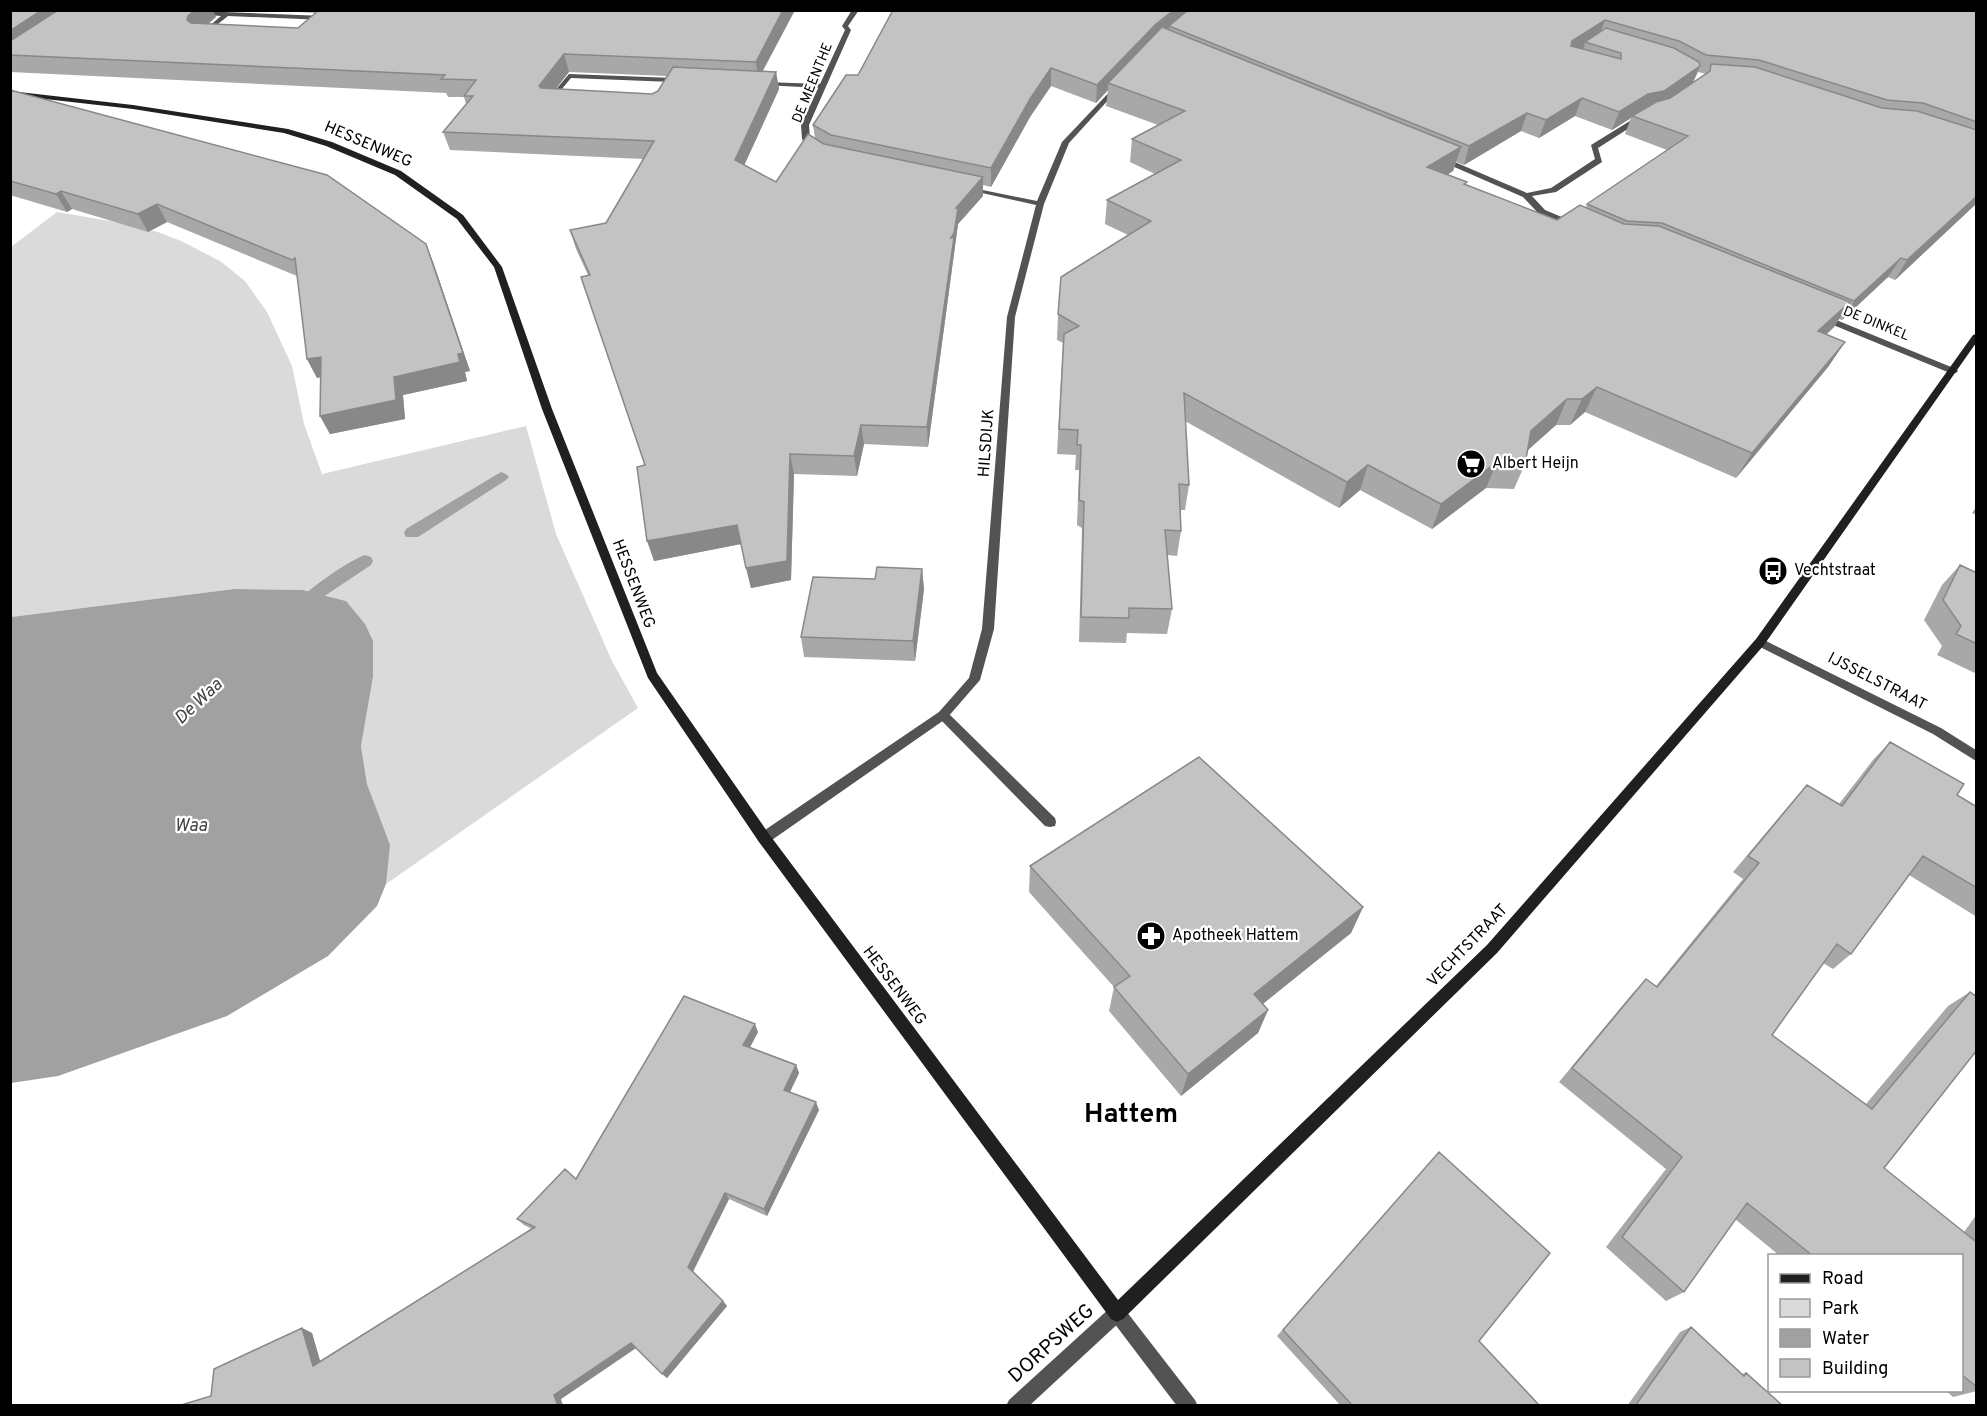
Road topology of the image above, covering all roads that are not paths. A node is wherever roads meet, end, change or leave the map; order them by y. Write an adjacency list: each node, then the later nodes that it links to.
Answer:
1 (856, 10): 10 (street, DE MEENTHE)
2 (194, 13): 3 (street)
3 (227, 14): 4 (street); 5 (street)
4 (322, 26)
5 (212, 37)
6 (1128, 76): 19 (street, HILSDIJK)
7 (673, 80): 8 (street); 11 (street); 13 (street)
8 (685, 81)
9 (754, 84): 10 (street)
10 (822, 87): 15 (street, DE MEENTHE)
11 (668, 89)
12 (10, 93): 28 (main road, HESSENWEG)
13 (559, 104)
14 (1652, 114): 18 (street)
15 (821, 154)
16 (1429, 155): 18 (street)
17 (956, 186): 19 (street)
18 (1526, 195): 20 (street)
19 (1040, 204): 25 (street, HILSDIJK)
20 (1585, 230)
21 (1812, 313): 23 (street, DE DINKEL)
22 (1977, 337): 23 (main road, VECHTSTRAAT)
23 (1953, 370): 24 (main road, VECHTSTRAAT)
24 (1760, 642): 26 (street, IJSSELSTRAAT); 29 (main road, VECHTSTRAAT)
25 (943, 715): 27 (street); 28 (street, HILSDIJK)
26 (1977, 756)
27 (1050, 822)
28 (764, 838): 29 (main road, HESSENWEG)
29 (1117, 1313): 30 (street, DORPSWEG); 31 (street)
30 (1015, 1406)
31 (1189, 1406)

